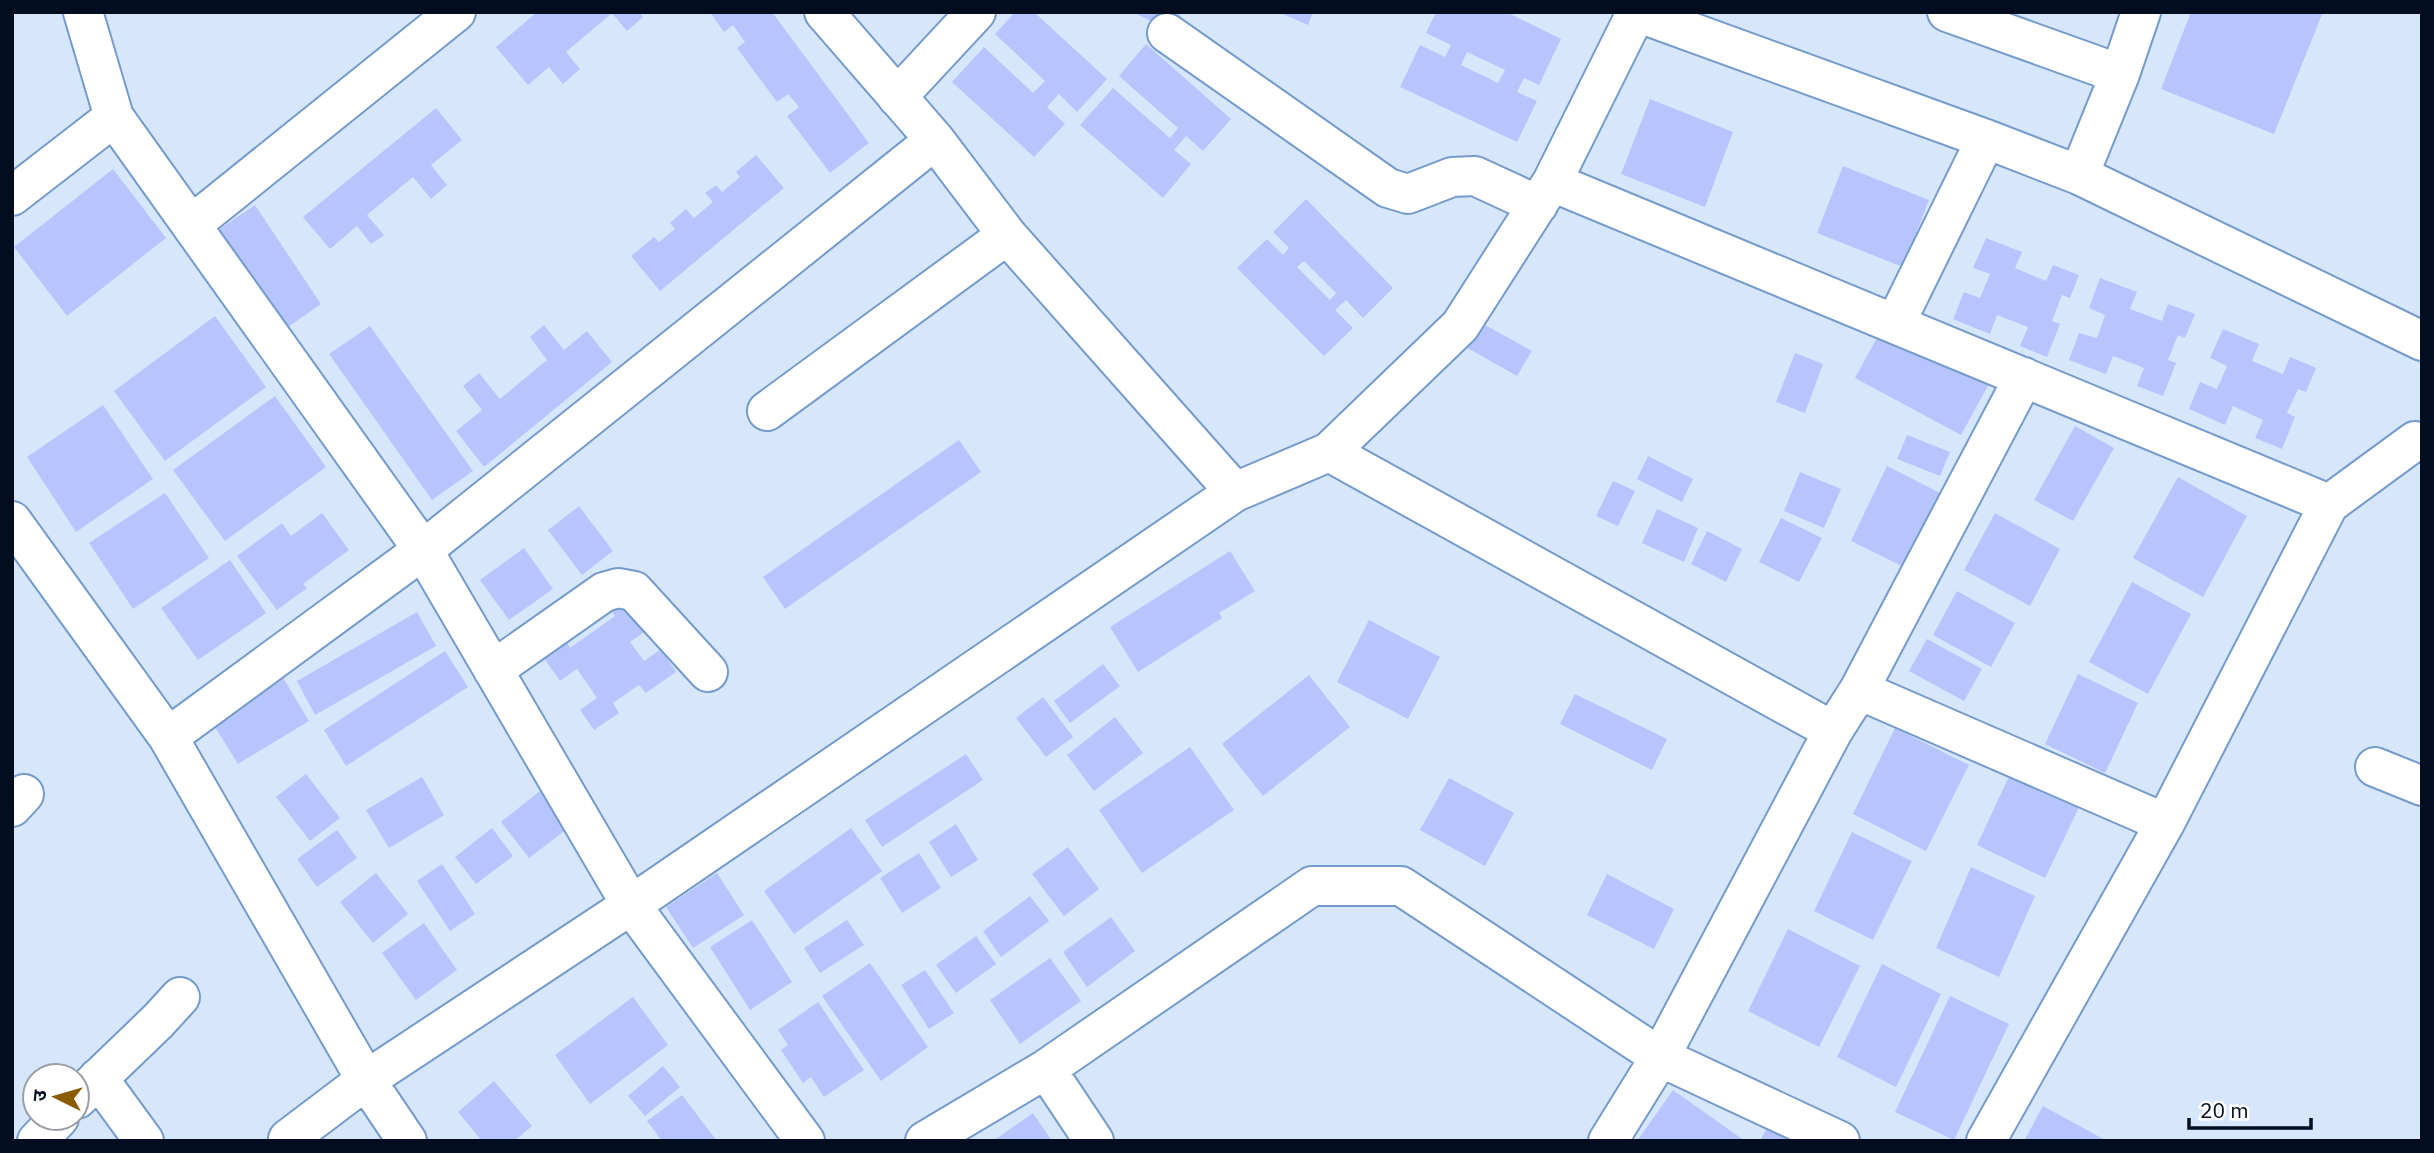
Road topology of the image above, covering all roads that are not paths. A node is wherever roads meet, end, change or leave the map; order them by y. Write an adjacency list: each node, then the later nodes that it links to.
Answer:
1 (83, 12): 11 (street)
2 (456, 12): 17 (street)
3 (824, 12): 10 (street)
4 (976, 12): 10 (street)
5 (1636, 12): 12 (street); 15 (street)
6 (1947, 12): 9 (street)
7 (2141, 12): 9 (street)
8 (1167, 33): 15 (street)
9 (2120, 74): 14 (street)
10 (897, 97): 13 (street)
11 (114, 117): 16 (street); 17 (street)
12 (1986, 139): 14 (street); 19 (street)
13 (935, 140): 18 (street); 28 (street)
14 (2080, 175): 20 (street)
15 (1545, 193): 19 (street); 24 (street)
16 (12, 196)
17 (191, 225): 28 (street)
18 (1007, 235): 22 (street); 25 (street)
19 (1895, 324): 21 (street)
20 (2422, 341)
21 (2024, 377): 26 (street); 31 (street)
22 (767, 411)
23 (2415, 441): 26 (street)
24 (1329, 452): 25 (street); 32 (street)
25 (1235, 492): 37 (street)
26 (2329, 503): 36 (street)
27 (12, 521): 33 (street)
28 (423, 550): 29 (street); 33 (street)
29 (493, 670): 30 (street); 37 (street)
30 (708, 672)
31 (1859, 690): 32 (street); 36 (street)
32 (1833, 731): 39 (street)
33 (168, 737): 41 (street)
34 (2375, 767): 35 (street)
35 (2422, 786)
36 (2165, 823): 52 (street)
37 (631, 905): 41 (street); 47 (street)
38 (180, 997): 42 (street)
39 (1660, 1057): 40 (street); 50 (street); 51 (street)
40 (1046, 1069): 48 (street); 49 (street)
41 (366, 1080): 44 (street); 46 (street)
42 (91, 1084)
43 (91, 1092): 45 (street)
44 (288, 1139)
45 (144, 1141)
46 (407, 1141)
47 (805, 1141)
48 (925, 1141)
49 (1094, 1141)
50 (1608, 1141)
51 (1840, 1141)
52 (1986, 1141)

